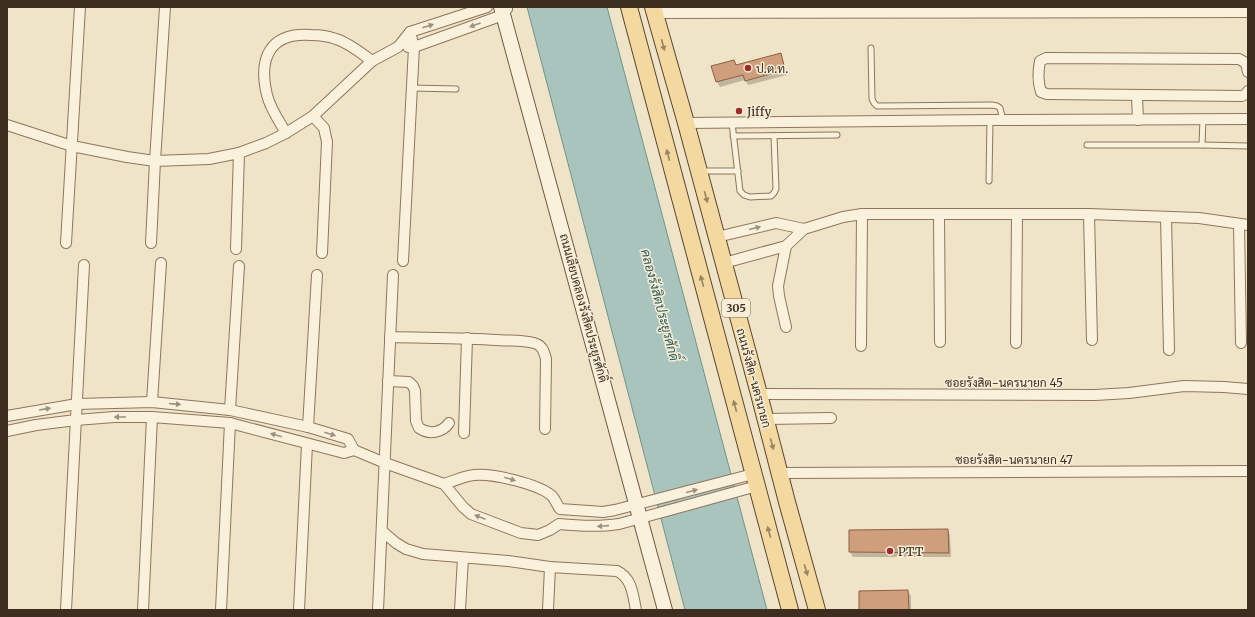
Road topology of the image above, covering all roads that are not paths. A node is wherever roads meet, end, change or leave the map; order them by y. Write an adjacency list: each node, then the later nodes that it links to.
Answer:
1 (80, 7): 34 (street)
2 (165, 7): 37 (street)
3 (487, 7): 9 (street, one-way to 3)
4 (629, 7): 92 (main road, 305, one-way to 4)
5 (504, 10): 11 (street, one-way to 11); 95 (street, ถนนเลียบคลองรังสิตประยูรศักดิ์)
6 (654, 10): 7 (street); 25 (main road, ถนนรังสิต-นครนายก / 305, one-way to 25)
7 (1066, 10): 8 (street)
8 (1248, 12)
9 (410, 32): 10 (street); 11 (street)
10 (398, 47): 11 (street); 13 (street)
11 (414, 47): 15 (street)
12 (871, 48): 23 (lane)
13 (372, 61): 19 (street); 28 (street)
14 (1248, 72): 18 (street)
15 (412, 88): 16 (lane); 54 (street)
16 (456, 89)
17 (1248, 90): 18 (street)
18 (1137, 96): 24 (street)
19 (313, 116): 28 (street); 53 (street)
20 (1203, 119): 21 (street); 24 (street); 33 (lane)
21 (1248, 119)
22 (990, 120): 23 (street); 26 (street); 40 (lane)
23 (1003, 120): 24 (street)
24 (1138, 120)
25 (686, 123): 26 (street); 39 (main road, ถนนรังสิต-นครนายก / 305)
26 (732, 123): 30 (lane)
27 (7, 125): 34 (street)
28 (286, 134): 36 (street)
29 (837, 135): 31 (lane)
30 (733, 136): 31 (lane); 38 (lane)
31 (774, 136): 38 (lane)
32 (1087, 145): 33 (lane)
33 (1202, 145): 35 (lane)
34 (72, 146): 37 (street); 49 (street)
35 (1248, 146)
36 (239, 153): 37 (street); 52 (street)
37 (155, 161): 50 (street)
38 (738, 171): 39 (lane)
39 (699, 172): 48 (main road, ถนนรังสิต-นครนายก / 305, one-way to 48)
40 (990, 181)
41 (862, 214): 42 (street); 47 (street); 68 (street)
42 (939, 214): 43 (street); 65 (street)
43 (1017, 214): 44 (street); 66 (street)
44 (1090, 214): 45 (street); 64 (street)
45 (1166, 217): 46 (street); 69 (street)
46 (1244, 225): 67 (street)
47 (804, 229): 48 (street, one-way to 47); 51 (street)
48 (717, 237): 56 (main road, ถนนรังสิต-นครนายก / 305)
49 (66, 243)
50 (151, 243)
51 (786, 246): 56 (street); 61 (street)
52 (236, 249)
53 (322, 253)
54 (403, 261)
55 (161, 263): 73 (street)
56 (724, 263): 72 (main road, ถนนรังสิต-นครนายก / 305)
57 (84, 265): 74 (street)
58 (239, 266): 75 (street)
59 (317, 275): 83 (street)
60 (393, 275): 62 (street)
61 (786, 328)
62 (390, 337): 63 (street); 70 (street)
63 (467, 338): 84 (street); 86 (street)
64 (1092, 340)
65 (940, 342)
66 (1016, 343)
67 (1241, 343)
68 (861, 346)
69 (1169, 350)
70 (388, 382): 82 (street); 89 (street)
71 (1248, 389): 72 (street, ซอยรังสิต-นครนายก 45)
72 (759, 394): 79 (main road, ถนนรังสิต-นครนายก / 305)
73 (152, 402): 74 (street); 75 (street, one-way to 75)
74 (77, 404): 76 (street, one-way to 74); 80 (street)
75 (230, 410): 83 (street)
76 (7, 416)
77 (152, 416): 80 (street, one-way to 80); 81 (street); 101 (street)
78 (831, 418): 79 (street)
79 (766, 419): 91 (main road, ถนนรังสิต-นครนายก / 305, one-way to 91)
80 (76, 420): 85 (street); 100 (street)
81 (230, 423): 87 (street, one-way to 81); 102 (street)
82 (449, 423)
83 (308, 427): 88 (street, one-way to 88)
84 (544, 429)
85 (7, 431)
86 (464, 433)
87 (307, 444): 88 (street); 103 (street)
88 (354, 450): 89 (street)
89 (385, 463): 93 (street); 97 (street)
90 (1248, 471): 91 (street, ซอยรังสิต-นครนายก 47)
91 (780, 473): 110 (main road, ถนนรังสิต-นครนายก / 305, one-way to 110)
92 (749, 482): 95 (street); 95 (street, one-way to 92); 109 (main road, 305, one-way to 92)
93 (444, 484): 94 (street, one-way to 94); 96 (street, one-way to 93)
94 (560, 509): 95 (street); 96 (street)
95 (639, 512): 96 (street, one-way to 96); 108 (street, ถนนเลียบคลองรังสิตประยูรศักดิ์)
96 (558, 524)
97 (382, 531): 98 (street); 104 (street)
98 (462, 558): 99 (street); 105 (street)
99 (550, 567): 106 (street); 107 (street)
100 (66, 610)
101 (143, 610)
102 (222, 610)
103 (299, 610)
104 (378, 610)
105 (460, 610)
106 (548, 610)
107 (636, 610)
108 (665, 610)
109 (790, 610)
110 (817, 610)

